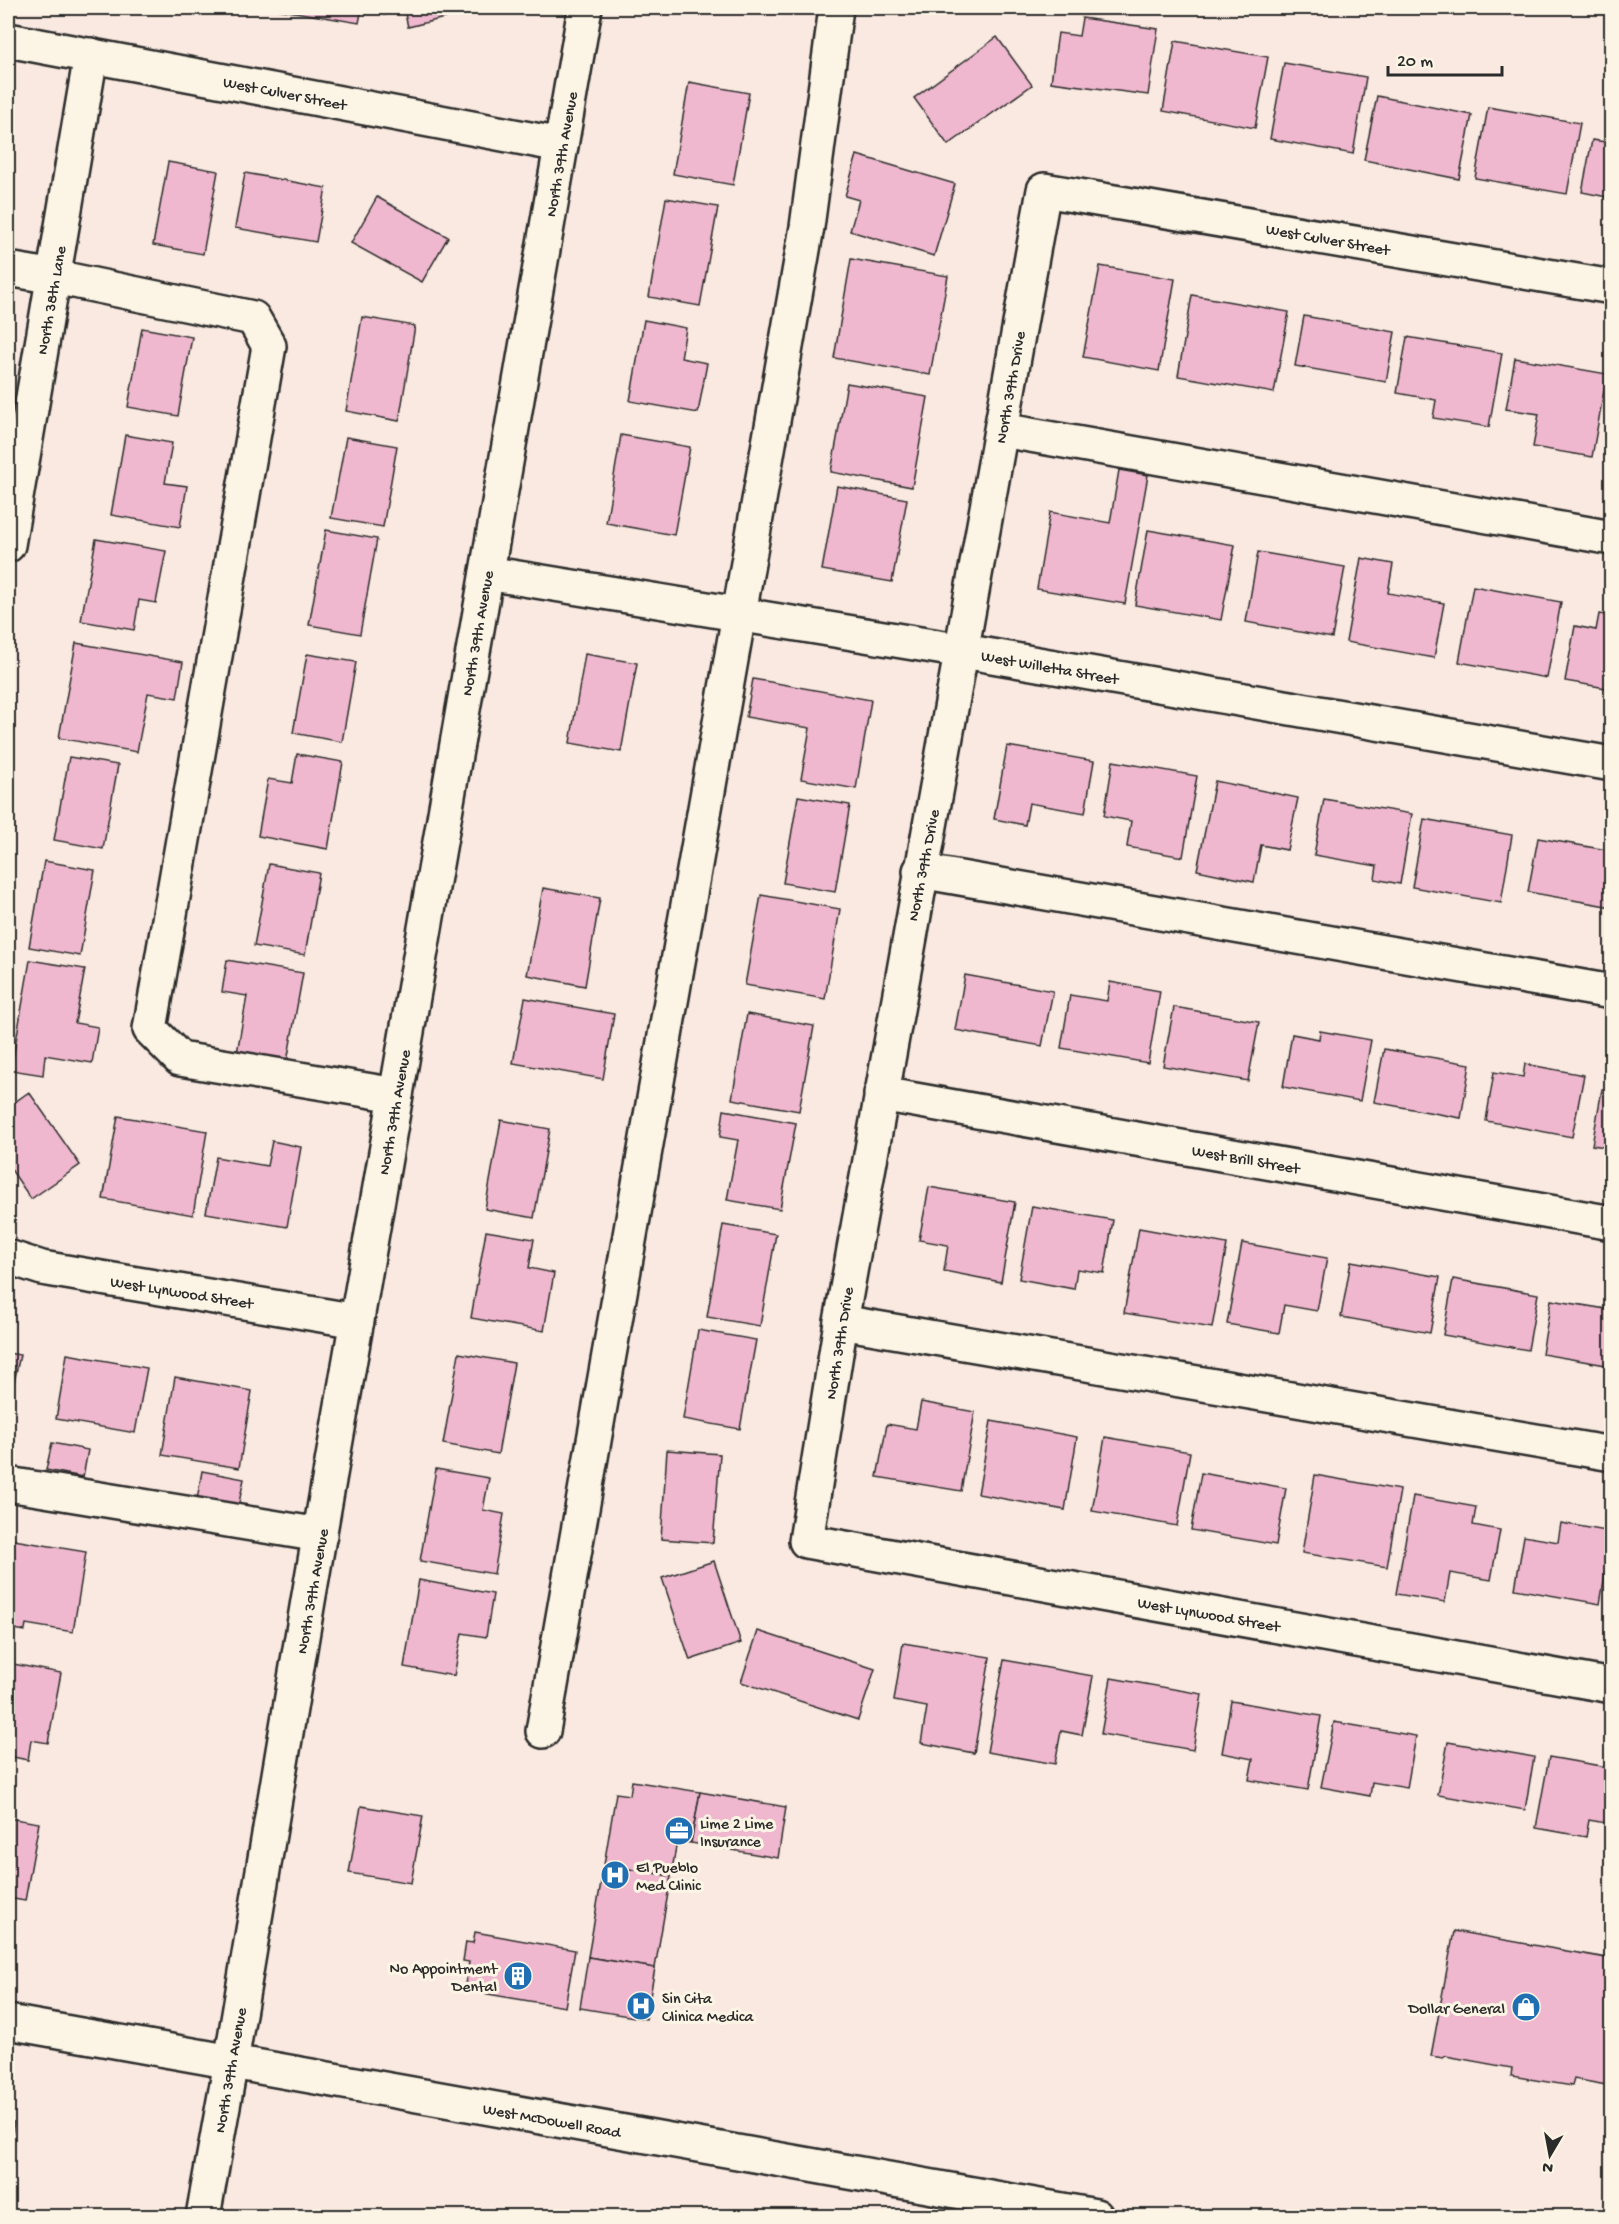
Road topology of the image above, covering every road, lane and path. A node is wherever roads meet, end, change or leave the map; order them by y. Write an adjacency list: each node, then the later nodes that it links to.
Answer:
1 (585, 8): 5 (street, North 39th Avenue)
2 (836, 8): 14 (street)
3 (8, 40): 4 (street, West Culver Street)
4 (91, 55): 5 (street, West Culver Street); 8 (street, North 38th Lane)
5 (561, 145): 13 (street, North 39th Avenue)
6 (1044, 190): 9 (street, West Culver Street); 10 (street, North 39th Drive)
7 (8, 269): 8 (street)
8 (55, 277): 12 (street, North 38th Lane); 20 (street)
9 (1611, 287)
10 (1002, 430): 11 (street); 15 (street, North 39th Drive)
11 (1611, 538)
12 (8, 545)
13 (487, 573): 14 (street, West Willetta Street); 20 (street, North 39th Avenue)
14 (738, 613): 15 (street, West Willetta Street); 30 (street)
15 (963, 651): 16 (street, West Willetta Street); 17 (street, North 39th Drive)
16 (1611, 764)
17 (920, 871): 18 (street); 19 (street, North 39th Drive)
18 (1611, 992)
19 (881, 1094): 21 (street, West Brill Street); 24 (street, North 39th Drive)
20 (396, 1095): 23 (street, North 39th Avenue)
21 (1611, 1223)
22 (8, 1257): 23 (street, West Lynwood Street)
23 (357, 1321): 27 (street, North 39th Avenue)
24 (841, 1322): 25 (street); 28 (street, North 39th Drive)
25 (1611, 1454)
26 (8, 1484): 27 (street)
27 (320, 1535): 32 (street, North 39th Avenue)
28 (806, 1541): 29 (street, West Lynwood Street)
29 (1611, 1686)
30 (543, 1731)
31 (8, 2022): 32 (street, West McDowell Road)
32 (231, 2062): 33 (street, North 39th Avenue); 34 (street, West McDowell Road)
33 (203, 2217)
34 (1096, 2217)

